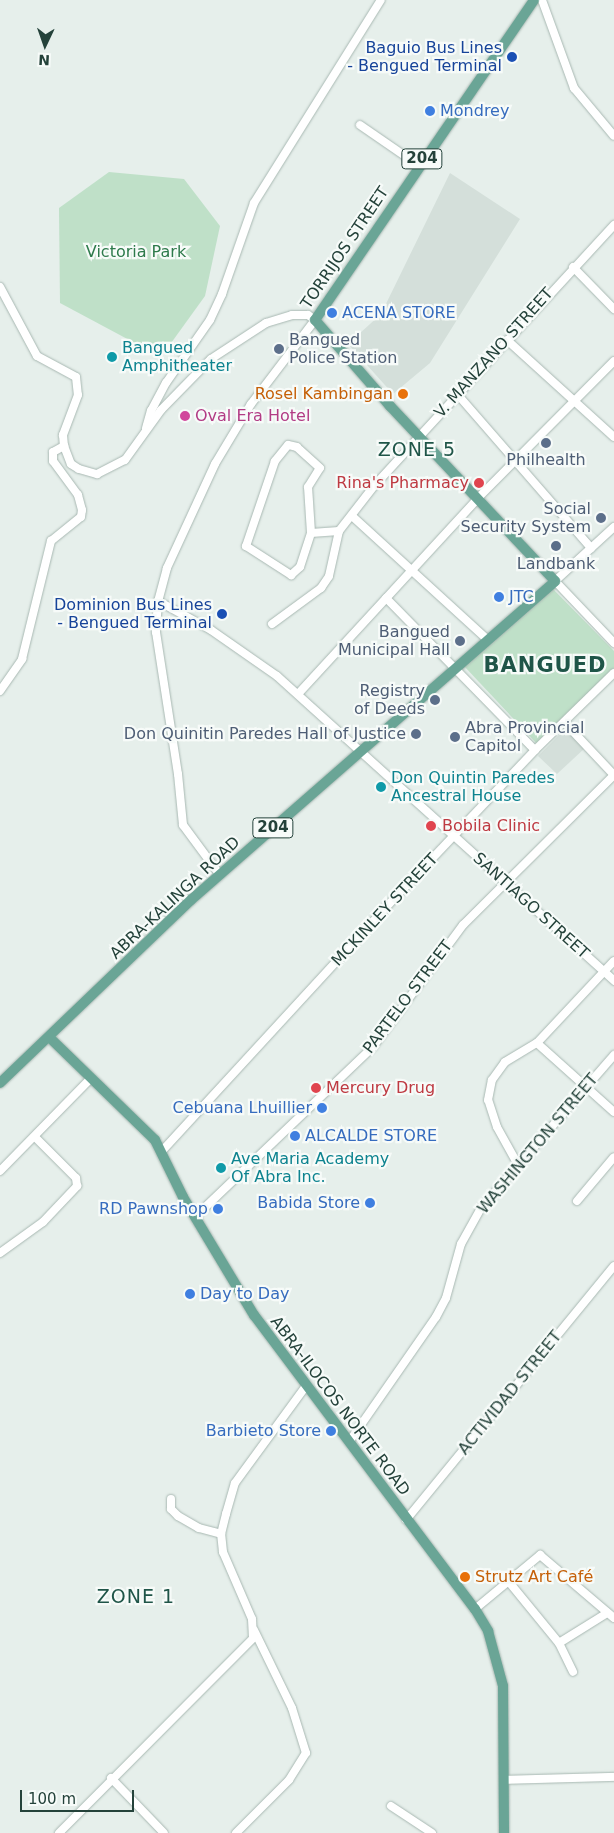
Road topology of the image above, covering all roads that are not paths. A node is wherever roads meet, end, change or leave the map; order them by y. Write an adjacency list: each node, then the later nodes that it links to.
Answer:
1 (534, 0): 6 (main road, TORRIJOS STREET / 204)
2 (542, 0): 5 (street)
3 (379, 1): 16 (street)
4 (360, 125): 6 (street)
5 (614, 136)
6 (418, 165): 11 (main road, TORRIJOS STREET / 204)
7 (614, 225): 8 (street, V. MANZANO STREET)
8 (573, 267): 10 (street); 12 (street, V. MANZANO STREET)
9 (0, 287): 19 (street)
10 (614, 309)
11 (315, 320): 16 (street); 17 (main road); 30 (street, TORRIJOS STREET)
12 (507, 340): 14 (street, V. MANZANO STREET); 15 (street)
13 (614, 360): 15 (street)
14 (458, 395): 17 (street, V. MANZANO STREET); 20 (street)
15 (575, 402): 18 (street); 20 (street)
16 (145, 432): 19 (street)
17 (418, 435): 21 (main road); 22 (street, V. MANZANO STREET)
18 (614, 437)
19 (64, 446): 36 (street)
20 (517, 460): 21 (street); 26 (street)
21 (477, 499): 27 (street); 28 (main road)
22 (352, 516): 24 (street, V. MANZANO STREET); 27 (street)
23 (614, 527): 26 (street)
24 (339, 531): 25 (street); 31 (street)
25 (311, 534): 25 (street)
26 (591, 548): 28 (street)
27 (412, 570): 29 (street); 32 (street)
28 (554, 581): 32 (main road, ABRA-KALINGA ROAD / 204); 33 (street)
29 (386, 598): 34 (street); 37 (street)
30 (158, 601): 37 (street, SANTIAGO STREET); 43 (street, TORRIJOS STREET)
31 (272, 624)
32 (488, 640): 34 (main road, ABRA-KALINGA ROAD / 204)
33 (614, 643)
34 (453, 670): 39 (street); 40 (main road, ABRA-KALINGA ROAD / 204)
35 (614, 673): 38 (street, MCKINLEY STREET)
36 (0, 691)
37 (298, 694): 40 (street, SANTIAGO STREET)
38 (564, 722): 39 (street, MCKINLEY STREET); 41 (street)
39 (535, 750): 42 (street, MCKINLEY STREET)
40 (359, 752): 42 (street, SANTIAGO STREET); 43 (main road, ABRA-KALINGA ROAD / 204)
41 (614, 775): 44 (street, PARTELO STREET)
42 (454, 837): 44 (street, SANTIAGO STREET); 56 (street, MCKINLEY STREET)
43 (220, 875): 48 (main road, ABRA-KALINGA ROAD / 204)
44 (504, 882): 46 (street, SANTIAGO STREET); 61 (street, PARTELO STREET)
45 (614, 961): 46 (street)
46 (604, 972): 47 (street, SANTIAGO STREET); 49 (street)
47 (614, 981)
48 (49, 1037): 51 (main road, ABRA-ILOCOS NORTE ROAD); 52 (main road, ABRA-KALINGA ROAD / 204)
49 (537, 1043): 53 (street); 58 (street)
50 (614, 1055): 53 (street, WASHINGTON STREET)
51 (90, 1079): 55 (street); 56 (main road, ABRA-ILOCOS NORTE ROAD)
52 (0, 1083)
53 (585, 1086): 54 (street); 58 (street, WASHINGTON STREET)
54 (614, 1112)
55 (35, 1137): 59 (street); 62 (street)
56 (162, 1151): 61 (main road, ABRA-ILOCOS NORTE ROAD)
57 (614, 1157): 60 (street)
58 (517, 1163): 65 (street, WASHINGTON STREET)
59 (0, 1171)
60 (577, 1201)
61 (197, 1215): 64 (main road, ABRA-ILOCOS NORTE ROAD)
62 (0, 1254)
63 (614, 1266): 67 (street, ACTIVIDAD STREET)
64 (306, 1386): 65 (main road, ABRA-ILOCOS NORTE ROAD); 68 (street)
65 (349, 1442): 67 (main road, ABRA-ILOCOS NORTE ROAD)
66 (171, 1499): 68 (street)
67 (406, 1520): 70 (main road, ABRA-ILOCOS NORTE ROAD)
68 (222, 1534): 72 (street)
69 (509, 1582): 70 (street); 71 (street); 73 (street)
70 (475, 1609): 77 (main road, ABRA-ILOCOS NORTE ROAD)
71 (611, 1615): 73 (street)
72 (254, 1630): 76 (street); 81 (street)
73 (559, 1643): 74 (street)
74 (574, 1672)
75 (614, 1777): 77 (street)
76 (112, 1778): 79 (street); 80 (street)
77 (504, 1780): 83 (main road, ABRA-ILOCOS NORTE ROAD)
78 (391, 1806): 82 (street)
79 (61, 1832)
80 (164, 1833)
81 (236, 1833)
82 (432, 1833)
83 (504, 1833)

